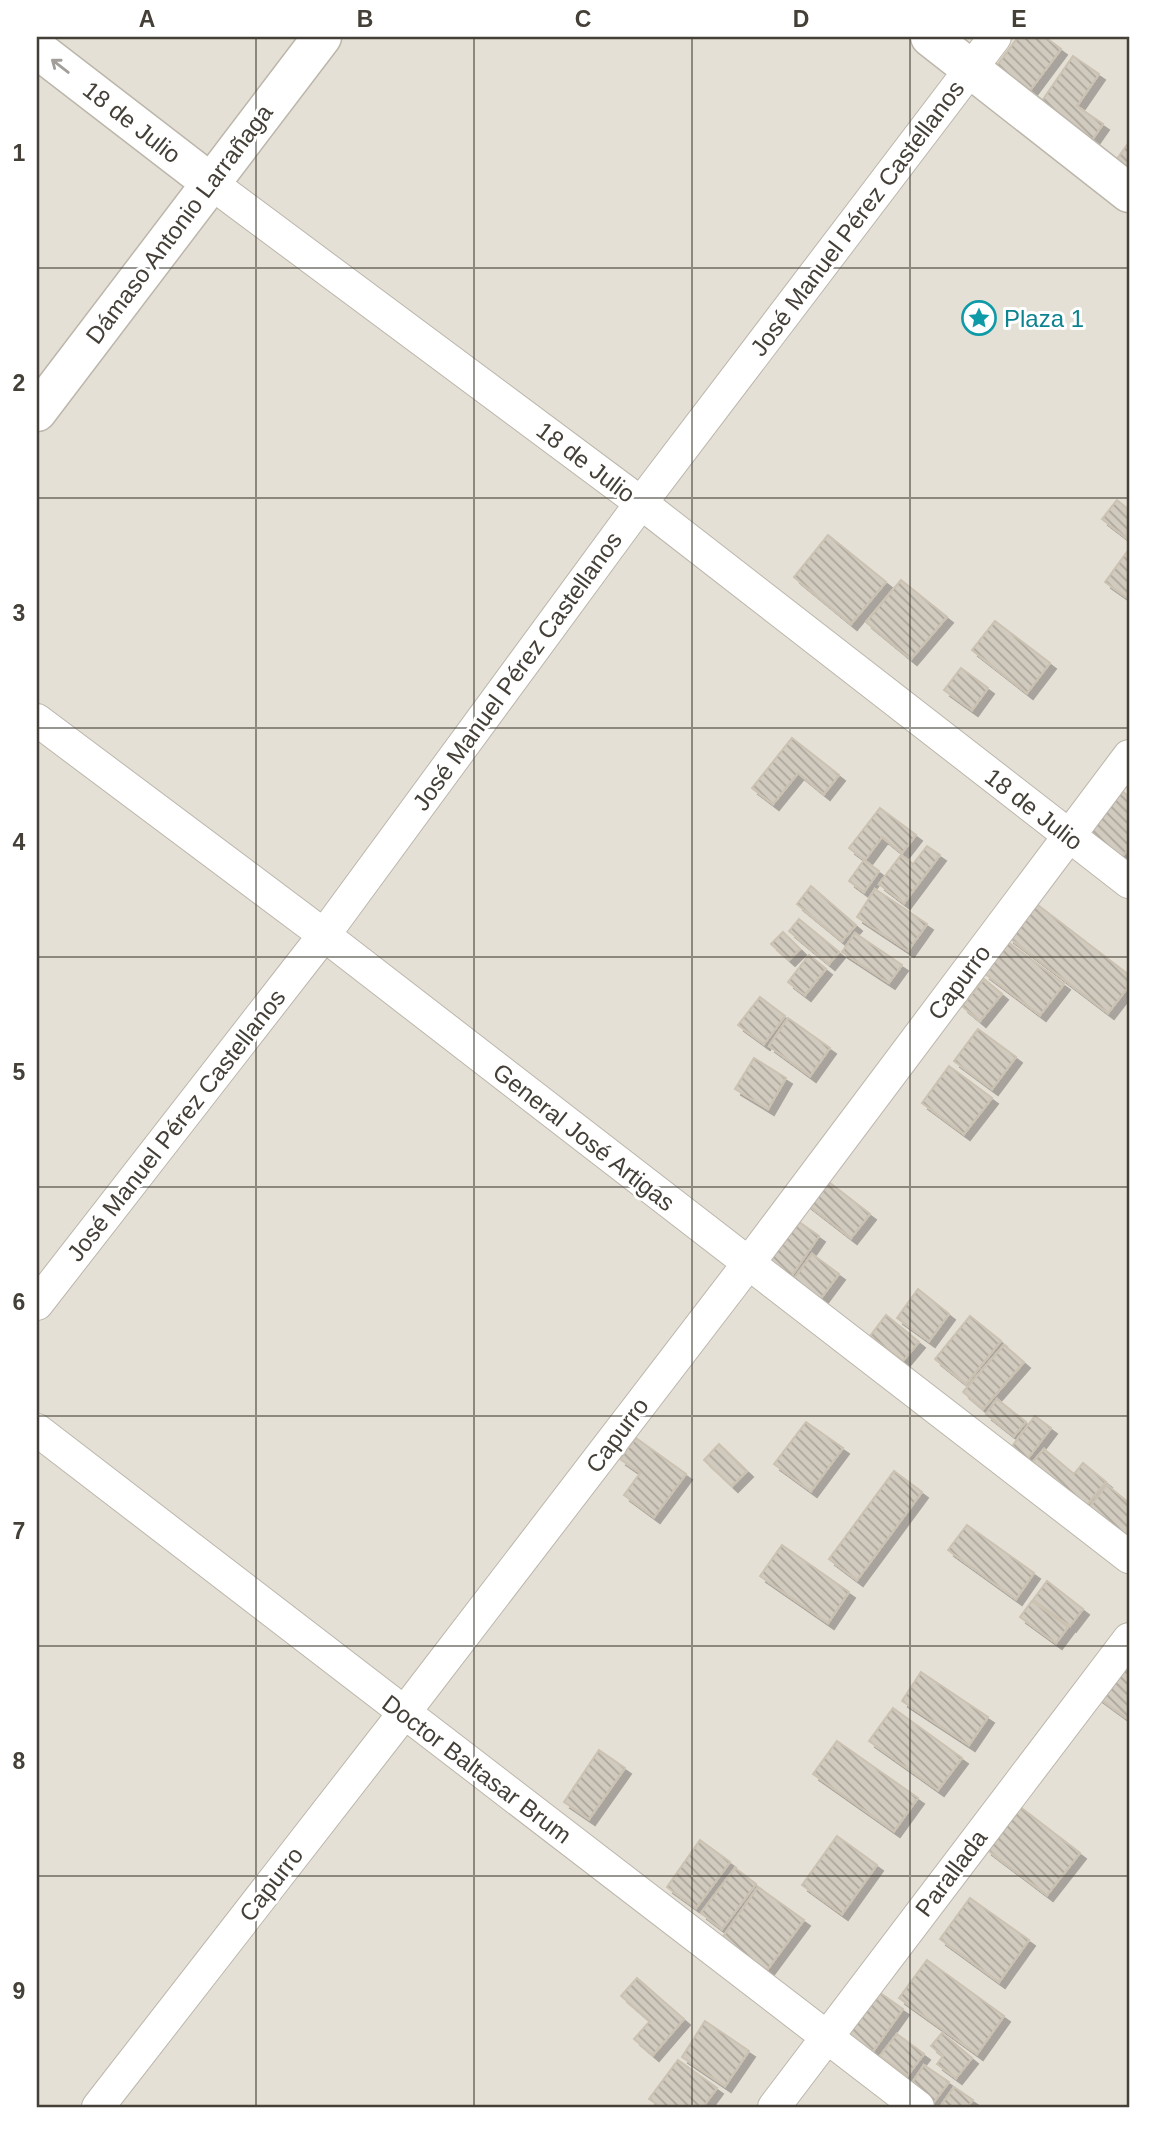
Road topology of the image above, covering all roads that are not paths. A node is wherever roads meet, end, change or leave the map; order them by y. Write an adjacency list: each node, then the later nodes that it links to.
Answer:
1 (322, 37): 6 (street, Dámaso Antonio Larrañaga)
2 (930, 37): 5 (street)
3 (995, 37): 5 (street, José Manuel Pérez Castellanos)
4 (37, 49): 6 (street, 18 de Julio, one-way to 4)
5 (971, 67): 7 (street); 9 (street, José Manuel Pérez Castellanos)
6 (211, 183): 8 (street, Dámaso Antonio Larrañaga); 9 (street, 18 de Julio)
7 (1129, 193)
8 (37, 412)
9 (641, 503): 12 (street, 18 de Julio); 14 (street, José Manuel Pérez Castellanos)
10 (37, 720): 14 (street, General José Artigas)
11 (1129, 757): 12 (street, Capurro)
12 (1069, 836): 13 (street, 18 de Julio); 15 (street, Capurro)
13 (1129, 882)
14 (324, 935): 15 (street, General José Artigas); 16 (street, José Manuel Pérez Castellanos)
15 (748, 1264): 18 (street, General José Artigas); 20 (street, Capurro)
16 (37, 1304)
17 (37, 1430): 20 (street, Doctor Baltasar Brum)
18 (1129, 1557)
19 (1129, 1639): 21 (street, Parallada)
20 (404, 1713): 21 (street, Doctor Baltasar Brum); 22 (street, Capurro)
21 (827, 2036): 23 (street, Parallada); 24 (street, Doctor Baltasar Brum)
22 (98, 2107)
23 (774, 2107)
24 (918, 2107)

